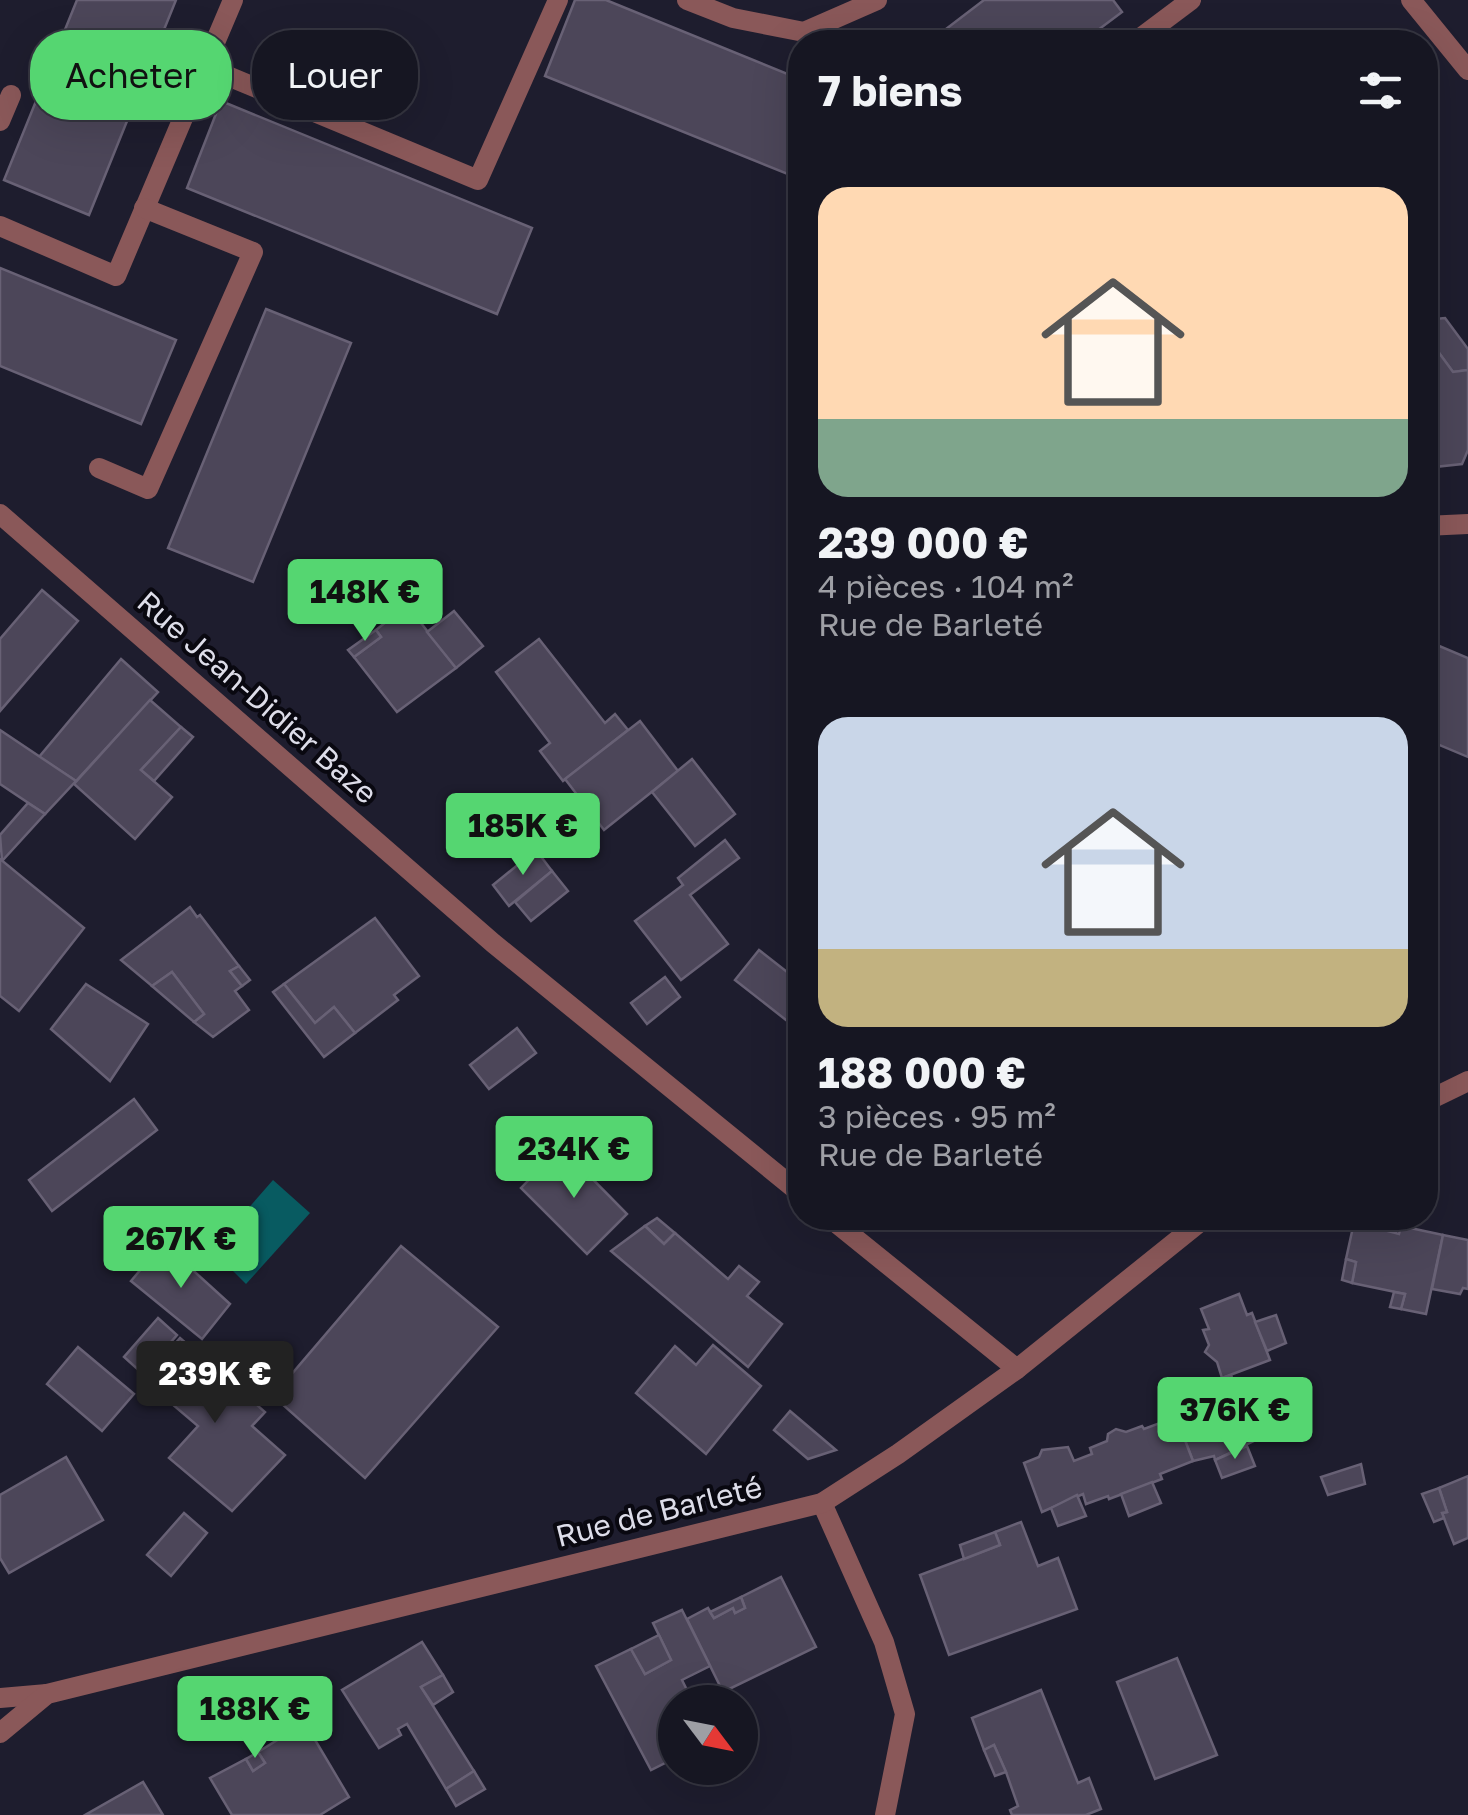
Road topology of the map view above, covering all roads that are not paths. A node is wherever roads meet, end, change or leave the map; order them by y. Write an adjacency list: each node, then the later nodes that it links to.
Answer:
1 (233, 0): 7 (street)
2 (558, 0): 14 (street)
3 (687, 0): 8 (street)
4 (877, 0): 9 (street)
5 (1190, 0): 10 (street)
6 (1411, 0): 11 (street)
7 (221, 30)
8 (794, 30)
9 (809, 30)
10 (1151, 30)
11 (1435, 30)
12 (1438, 33): 13 (street)
13 (1468, 70)
14 (232, 77)
15 (11, 94): 17 (street)
16 (182, 120): 18 (street)
17 (0, 121)
18 (144, 208): 19 (street); 20 (street)
19 (0, 226)
20 (99, 468)
21 (0, 514): 26 (street, Rue Jean-Didier Baze)
22 (1468, 524): 23 (street)
23 (1438, 525)
24 (1468, 1081): 25 (street)
25 (1438, 1096)
26 (788, 1183)
27 (845, 1230): 29 (street)
28 (1190, 1230): 29 (street, Rue de Barleté)
29 (1017, 1369): 30 (street, Rue de Barleté)
30 (822, 1503): 31 (street, Rue de Barleté); 34 (street)
31 (47, 1694): 32 (street, Rue de Barleté); 33 (street, Rue de Barleté)
32 (0, 1698)
33 (0, 1733)
34 (885, 1815)

